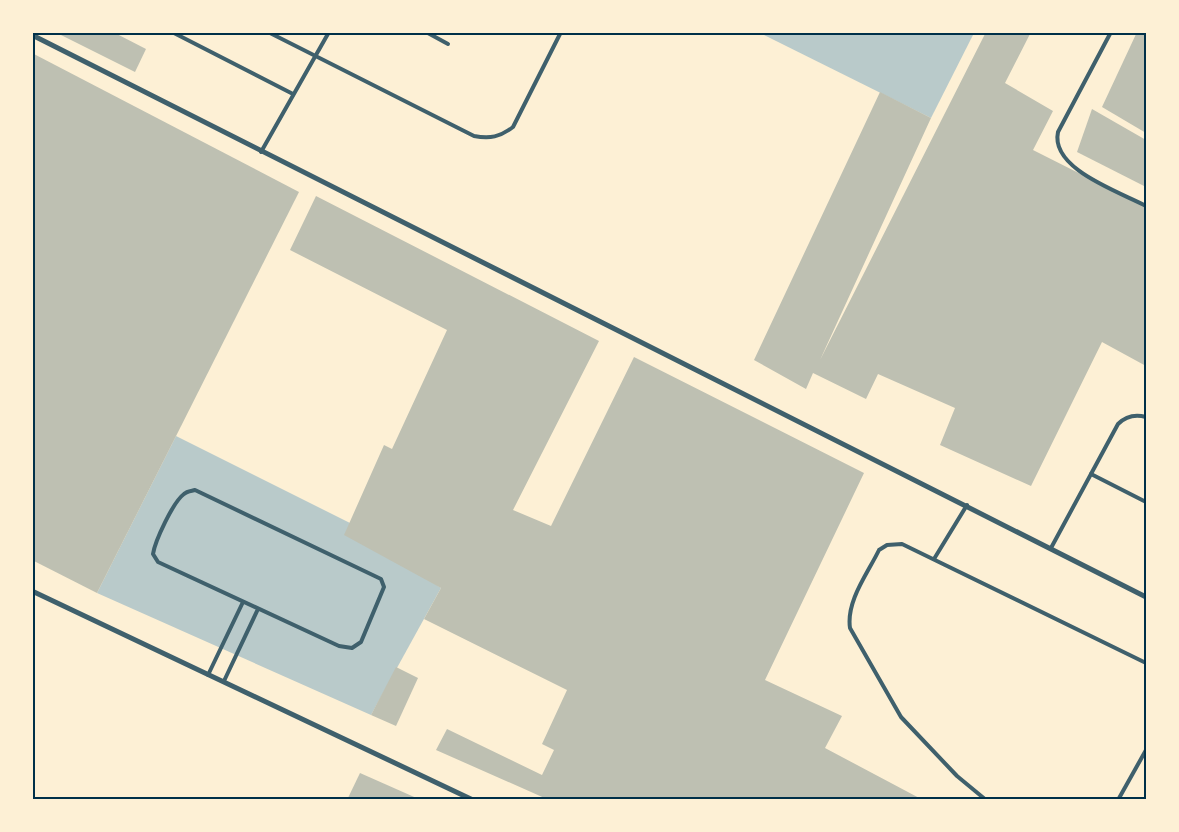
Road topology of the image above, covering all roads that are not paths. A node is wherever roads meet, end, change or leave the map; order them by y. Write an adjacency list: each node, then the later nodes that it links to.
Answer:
1 (172, 32): 10 (lane)
2 (268, 32): 9 (lane)
3 (329, 32): 9 (lane)
4 (426, 32): 8 (lane)
5 (561, 32): 9 (lane)
6 (1111, 32): 12 (lane)
7 (32, 35): 11 (street)
8 (448, 44)
9 (315, 56): 10 (lane)
10 (294, 94): 11 (lane)
11 (261, 152): 16 (street)
12 (1146, 206)
13 (1146, 417): 14 (lane)
14 (1091, 474): 15 (lane); 17 (lane)
15 (1146, 502)
16 (967, 505): 17 (street); 18 (lane)
17 (1051, 548): 20 (street)
18 (934, 559): 23 (lane); 28 (lane)
19 (32, 591): 24 (street)
20 (1146, 597)
21 (243, 602): 22 (lane); 22 (lane); 24 (lane)
22 (258, 609): 25 (lane)
23 (1146, 663)
24 (208, 675): 25 (street)
25 (224, 681): 27 (street)
26 (1146, 750): 29 (lane)
27 (473, 800)
28 (986, 800)
29 (1118, 800)

